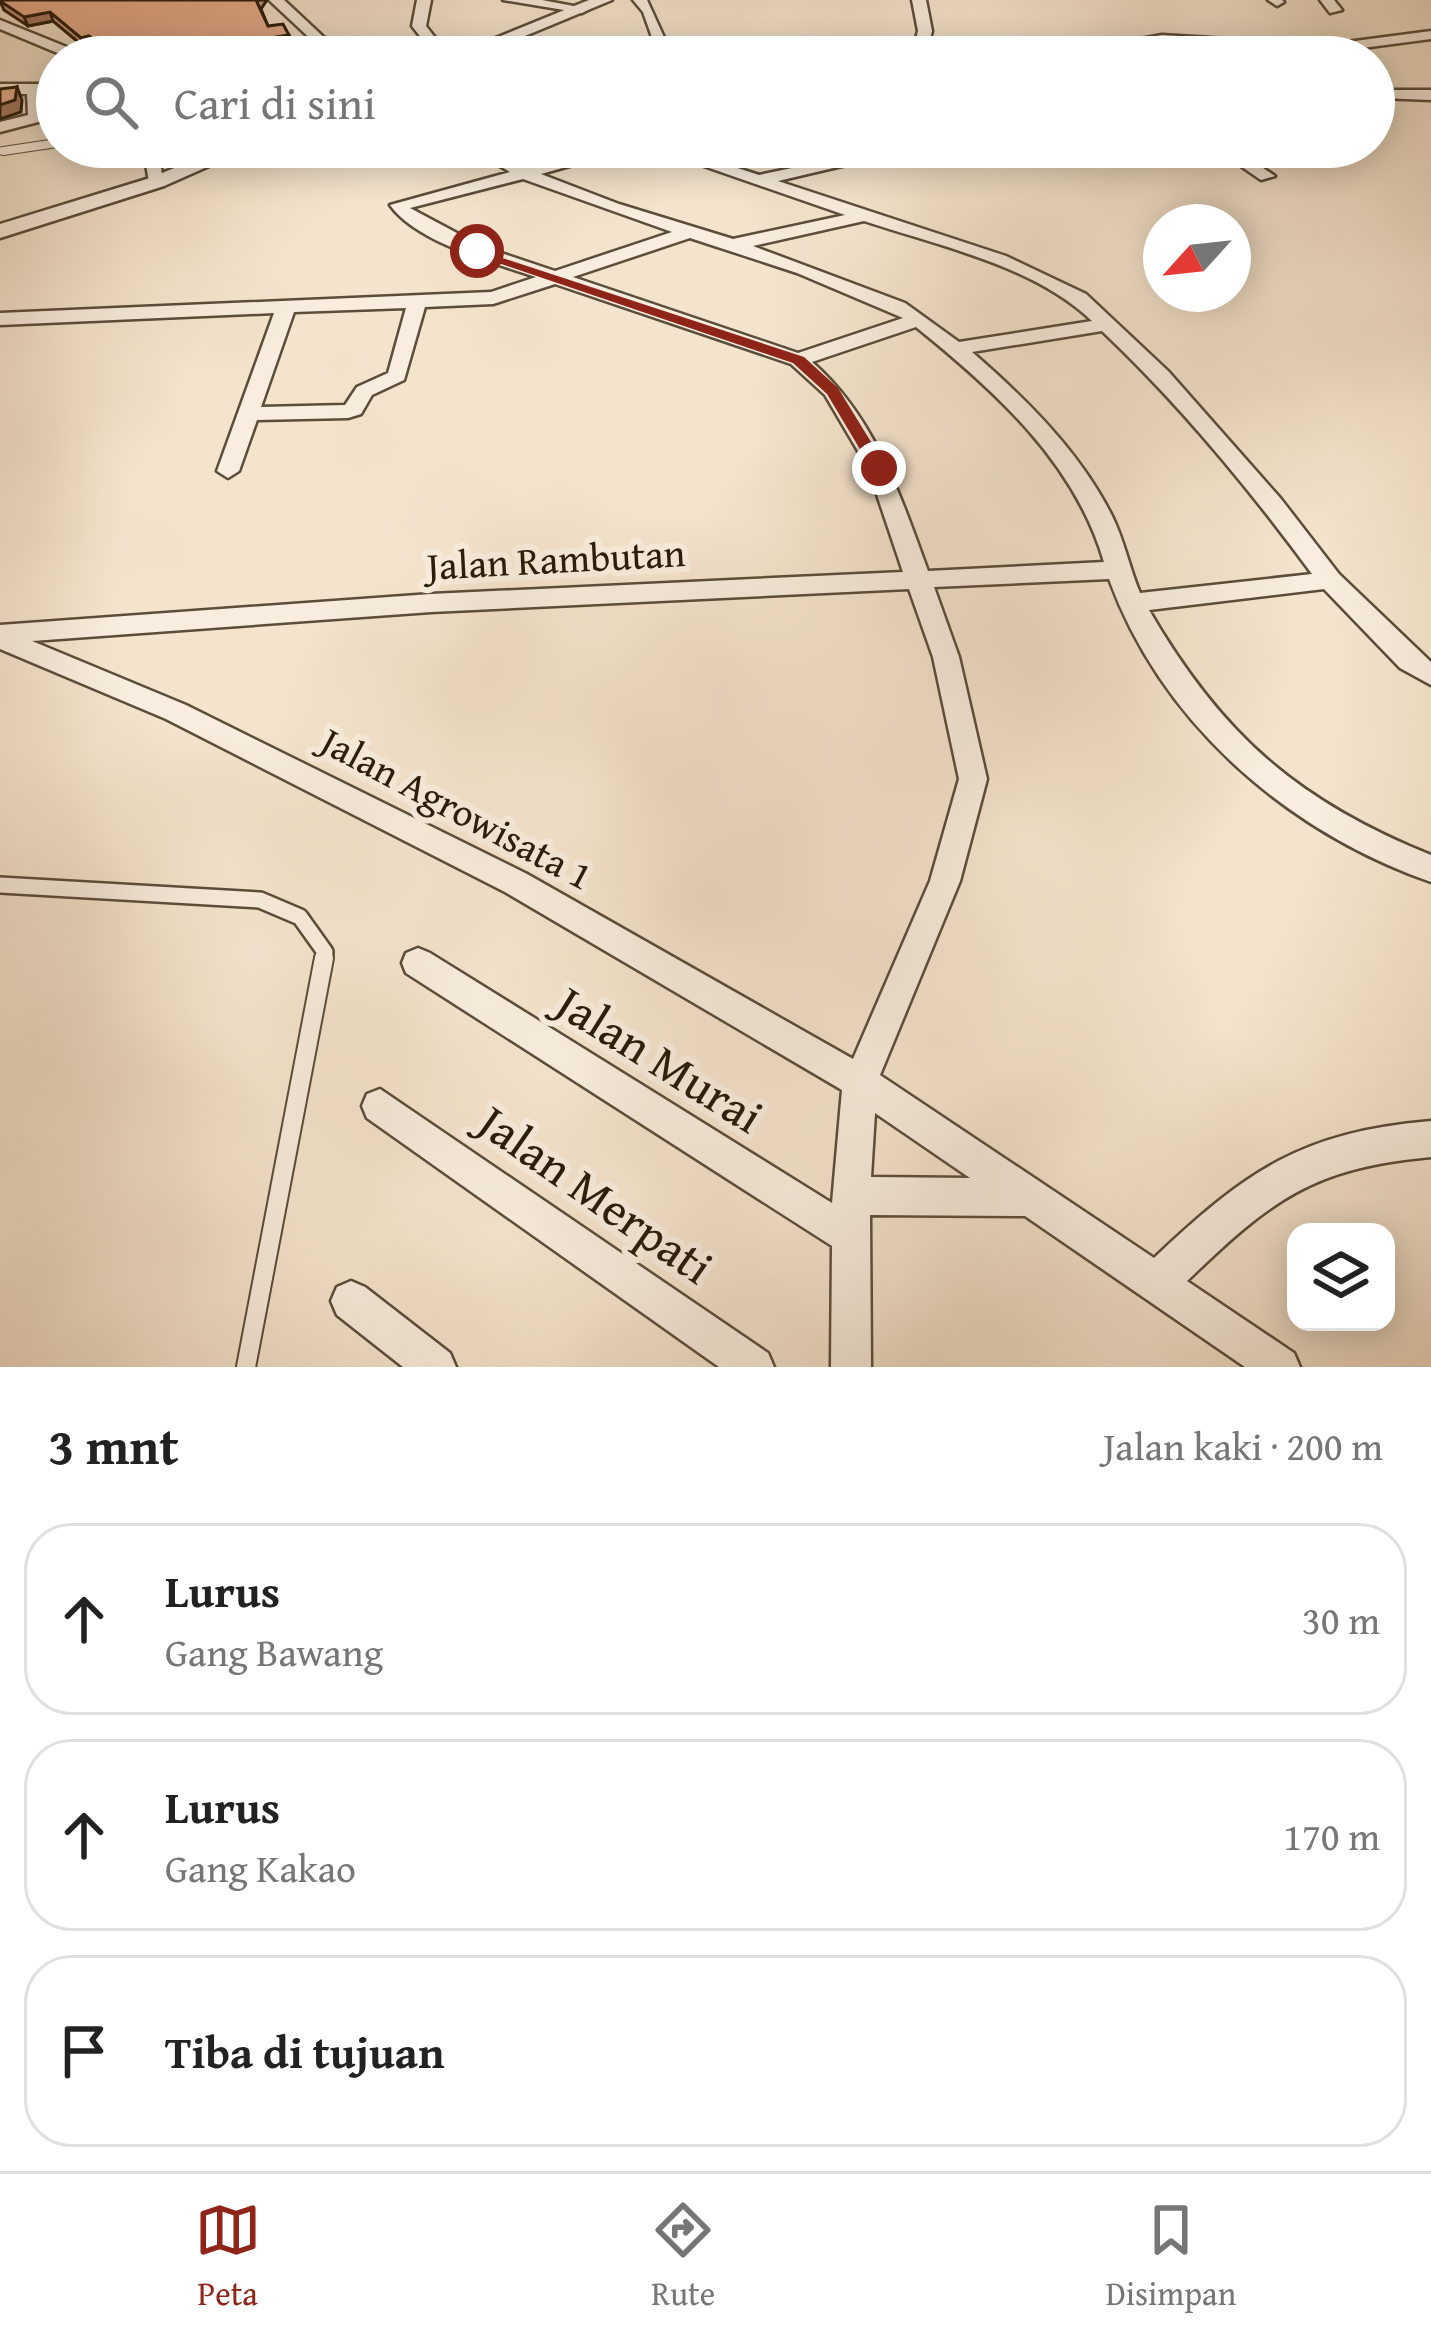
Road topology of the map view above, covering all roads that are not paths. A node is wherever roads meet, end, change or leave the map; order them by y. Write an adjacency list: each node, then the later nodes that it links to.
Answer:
1 (275, 0): 10 (street)
2 (424, 0): 11 (street)
3 (509, 0): 7 (street)
4 (604, 0): 7 (street)
5 (640, 0): 13 (street)
6 (919, 0): 14 (street)
7 (582, 9): 12 (street)
8 (0, 24): 15 (street)
9 (1431, 35): 16 (street)
10 (314, 36)
11 (427, 36)
12 (525, 36)
13 (658, 36)
14 (924, 36)
15 (36, 39)
16 (1395, 43)
17 (0, 89): 18 (street)
18 (34, 89): 21 (street)
19 (1395, 93): 20 (street)
20 (1431, 95)
21 (0, 127)
22 (36, 146): 23 (lane)
23 (3, 151)
24 (155, 168): 34 (street)
25 (191, 168): 34 (street)
26 (510, 168): 31 (street)
27 (544, 168): 31 (street)
28 (718, 168): 33 (street)
29 (822, 168): 33 (street)
30 (1254, 168): 32 (street)
31 (520, 174): 37 (street); 39 (street)
32 (1267, 176)
33 (756, 181): 35 (street)
34 (157, 182): 36 (street)
35 (867, 215): 38 (street); 44 (street)
36 (0, 231)
37 (690, 232): 38 (street); 39 (street)
38 (735, 244): 42 (street)
39 (549, 277): 40 (street); 46 (street)
40 (417, 302): 41 (street); 47 (street)
41 (286, 308): 43 (street); 47 (street)
42 (919, 319): 45 (street); 46 (street)
43 (0, 320)
44 (1108, 324): 45 (street); 51 (street)
45 (954, 350): 49 (street)
46 (798, 360): 50 (street)
47 (248, 414): 48 (street)
48 (228, 471)
49 (1116, 570): 50 (street, Jalan Rambutan); 52 (street)
50 (920, 580): 53 (street, Jalan Rambutan); 58 (street)
51 (1330, 580): 52 (street); 54 (street)
52 (1132, 603): 55 (street)
53 (0, 636): 58 (street, Jalan Agrowisata 1)
54 (1431, 675)
55 (1431, 868)
56 (0, 885): 66 (lane)
57 (418, 963): 63 (street, Jalan Murai)
58 (860, 1082): 61 (street); 62 (street, Jalan Agrowisata 1)
59 (380, 1106): 68 (street, Jalan Merpati)
60 (1431, 1139): 64 (street)
61 (851, 1196): 62 (street); 63 (street)
62 (1030, 1197): 64 (street, Jalan Agrowisata 1)
63 (851, 1237): 69 (street)
64 (1156, 1284): 70 (street, Jalan Agrowisata 1)
65 (351, 1301): 67 (street)
66 (246, 1367)
67 (436, 1367)
68 (754, 1367)
69 (851, 1367)
70 (1280, 1367)

